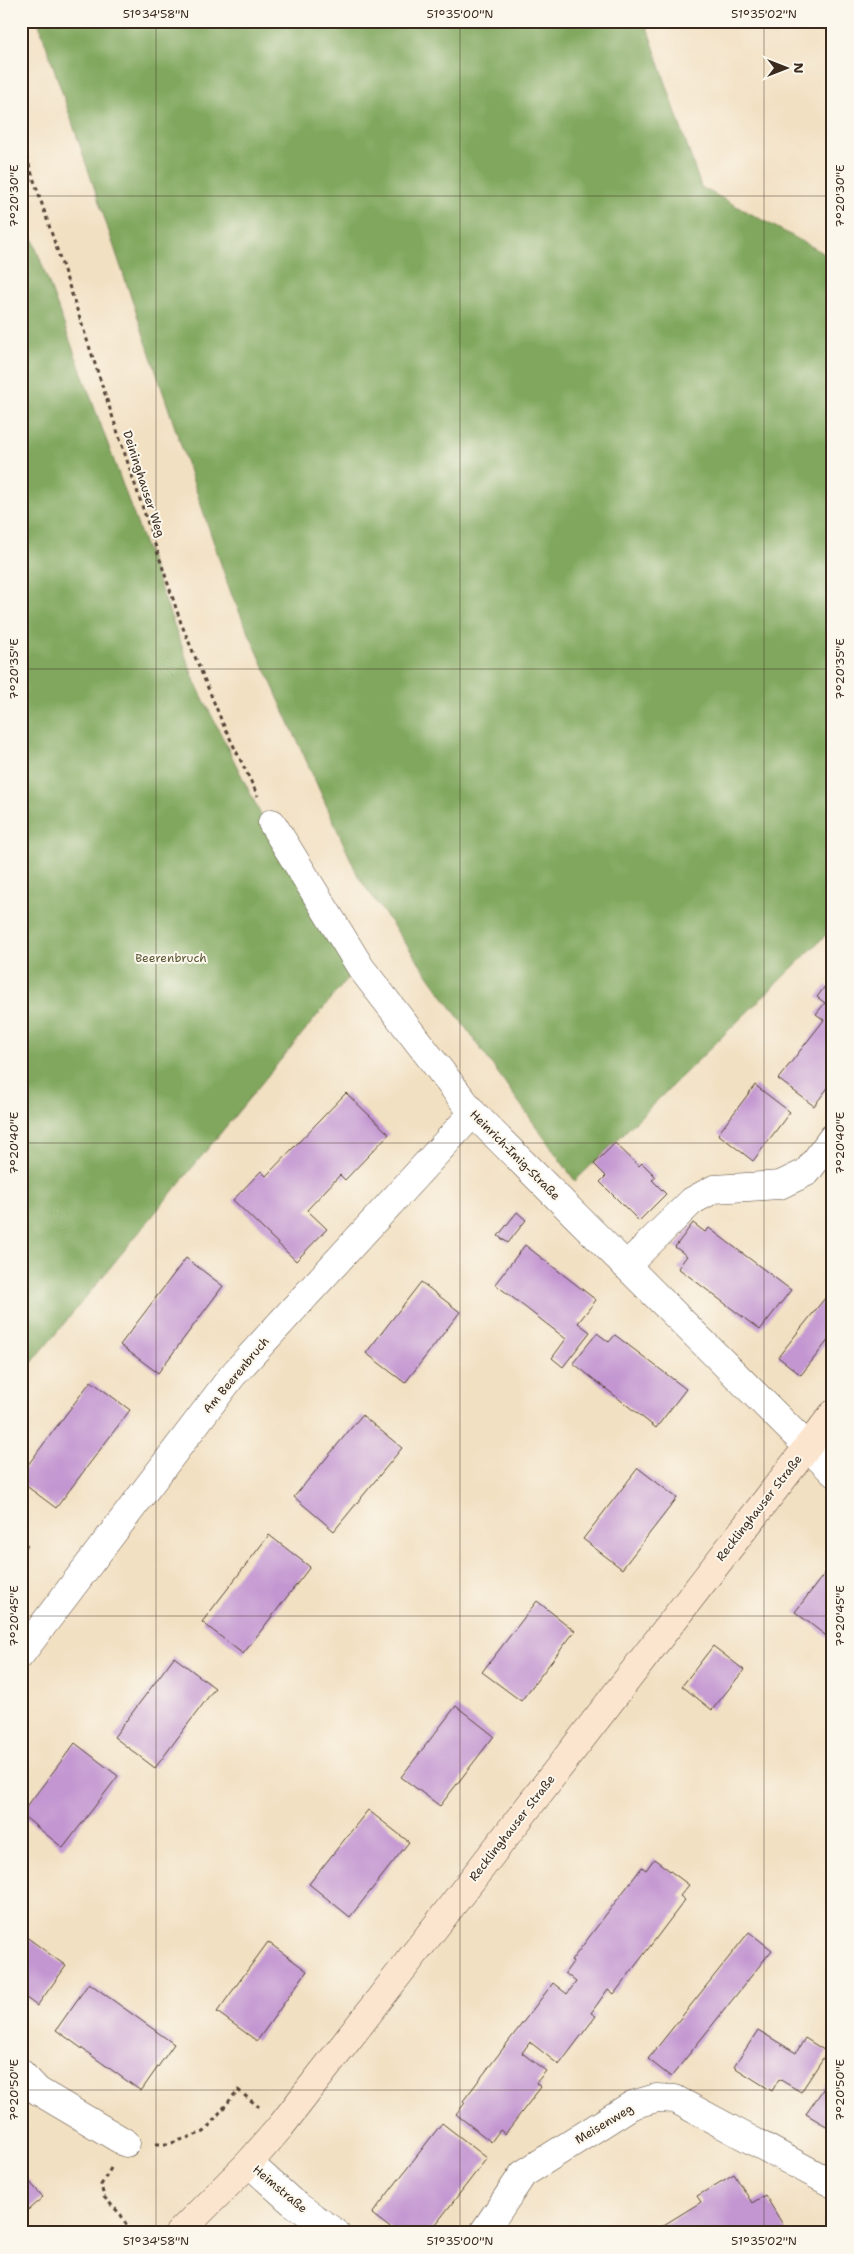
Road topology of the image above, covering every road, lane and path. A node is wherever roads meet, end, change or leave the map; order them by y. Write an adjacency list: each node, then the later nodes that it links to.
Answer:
1 (21, 141): 2 (path, Deininghauser Weg)
2 (272, 823): 3 (street, Heinrich-Imig-Straße)
3 (473, 1113): 5 (street, Heinrich-Imig-Straße); 9 (street, Am Beerenbruch)
4 (833, 1137): 5 (street)
5 (626, 1266): 7 (street, Heinrich-Imig-Straße)
6 (833, 1414): 7 (main road, Recklinghauser Straße)
7 (807, 1446): 8 (street, Heinrich-Imig-Straße); 11 (main road, Recklinghauser Straße)
8 (833, 1472)
9 (21, 1654)
10 (21, 2073): 12 (street)
11 (281, 2126): 12 (path); 13 (main road, Recklinghauser Straße)
12 (126, 2143): 15 (path)
13 (249, 2163): 16 (main road, Recklinghauser Straße); 17 (street, Heimstraße)
14 (833, 2184): 18 (street, Meisenweg)
15 (131, 2233)
16 (179, 2233)
17 (336, 2233)
18 (483, 2233)

